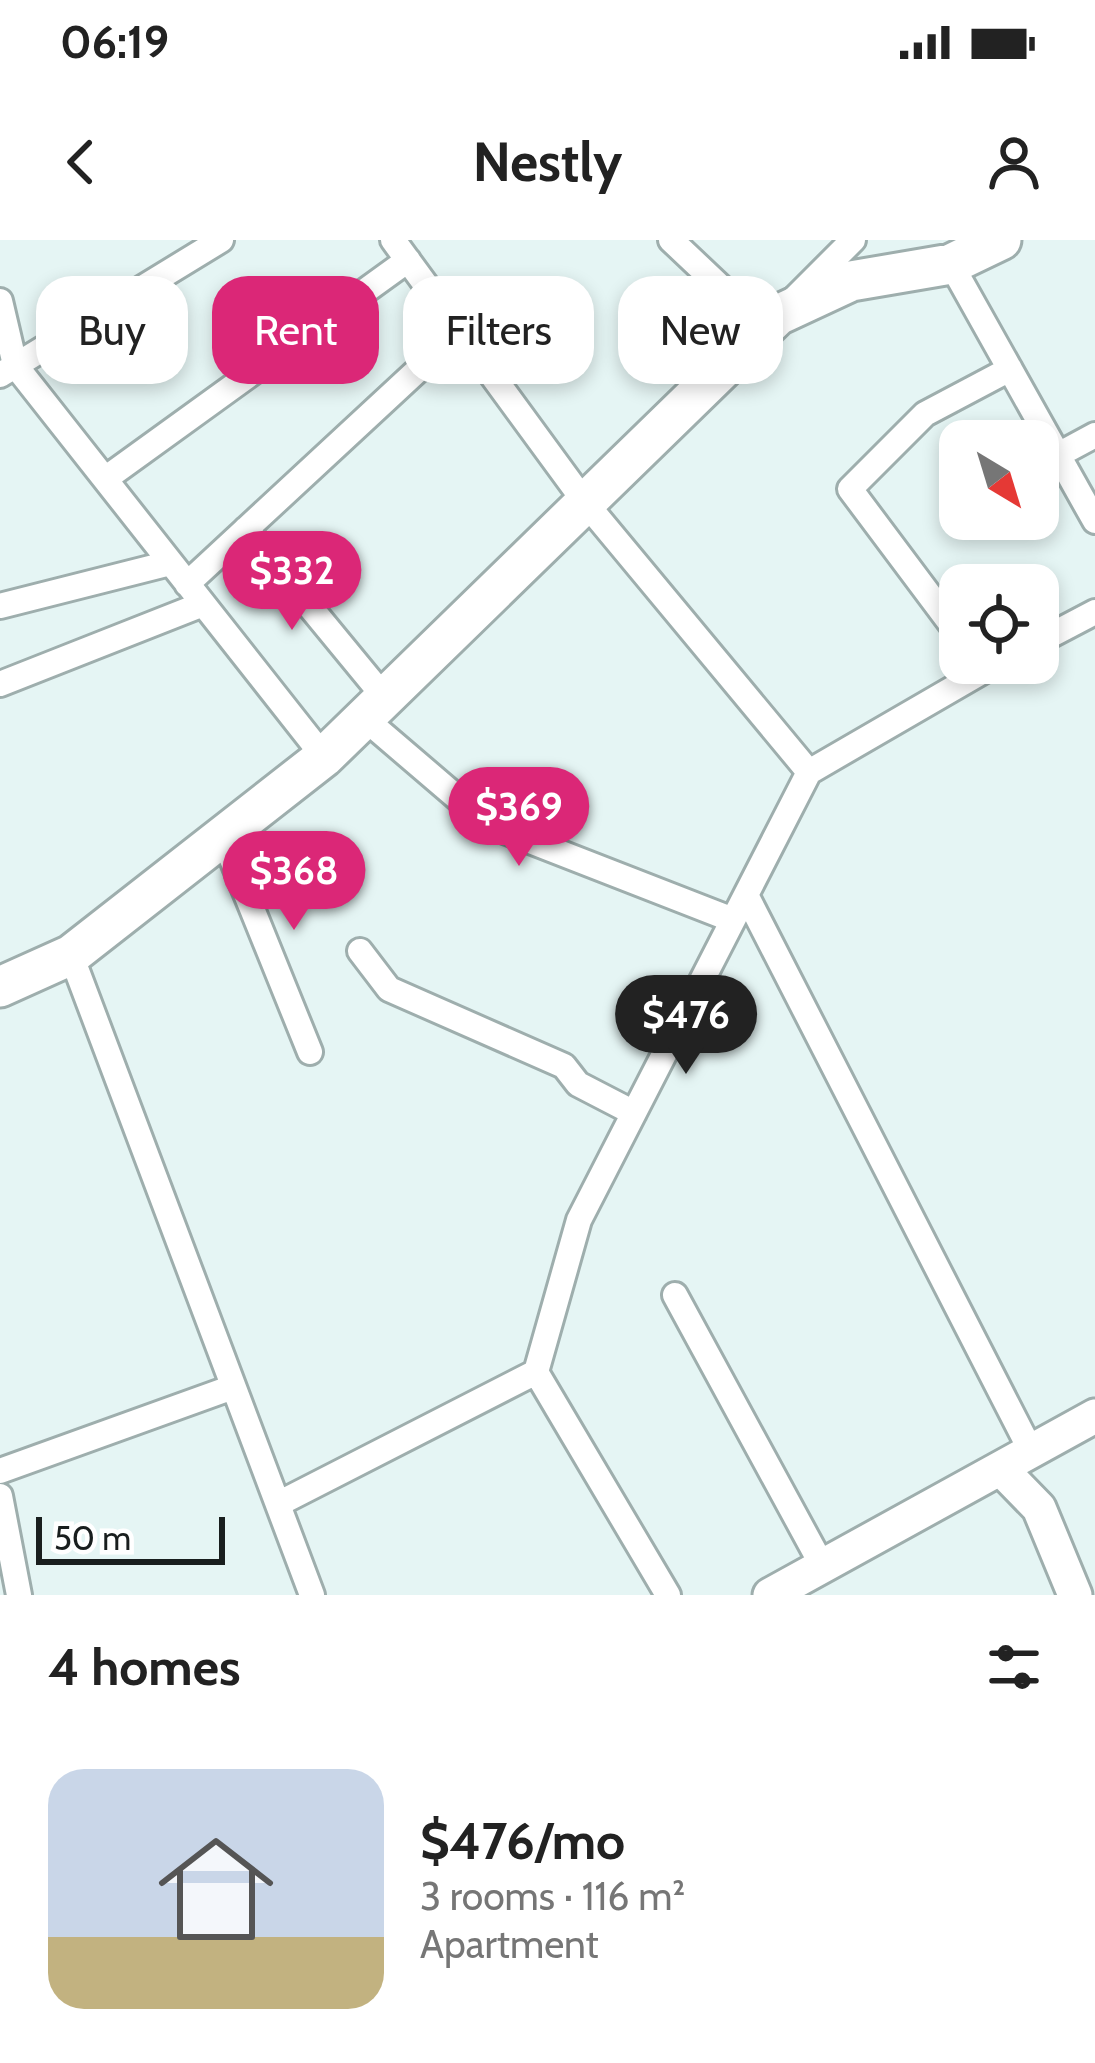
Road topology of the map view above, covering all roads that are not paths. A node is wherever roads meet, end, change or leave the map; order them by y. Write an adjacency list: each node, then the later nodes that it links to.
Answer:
1 (221, 240): 13 (street)
2 (671, 240): 8 (street)
3 (1001, 240): 6 (main road)
4 (842, 243): 10 (street)
5 (401, 250): 7 (street); 21 (street)
6 (951, 265): 11 (main road); 12 (street)
7 (420, 276)
8 (715, 276)
9 (0, 301): 13 (street)
10 (783, 308)
11 (783, 315)
12 (1010, 369): 17 (street); 28 (street)
13 (8, 370): 21 (street)
14 (403, 384): 24 (street)
15 (499, 384): 22 (street)
16 (705, 384): 22 (main road)
17 (1038, 420)
18 (1095, 435): 19 (street)
19 (1059, 454)
20 (1059, 457): 23 (street)
21 (105, 479): 25 (street)
22 (584, 500): 33 (main road); 35 (street)
23 (1095, 521)
24 (246, 529): 26 (street); 33 (street)
25 (170, 563): 26 (street); 27 (street)
26 (195, 594): 31 (street); 34 (street)
27 (0, 606)
28 (939, 608)
29 (1095, 612): 30 (street)
30 (1059, 631)
31 (0, 684)
32 (956, 684): 35 (street)
33 (374, 708): 34 (main road); 38 (street)
34 (324, 758): 36 (main road)
35 (809, 772): 37 (street)
36 (223, 837): 40 (main road); 42 (street)
37 (746, 895): 38 (street); 48 (street)
38 (733, 920): 43 (street)
39 (361, 951): 43 (street)
40 (71, 955): 41 (main road); 46 (street)
41 (0, 987)
42 (310, 1052)
43 (634, 1113): 45 (street)
44 (675, 1295): 52 (street)
45 (536, 1372): 51 (street); 56 (street)
46 (233, 1387): 49 (street); 51 (street)
47 (1095, 1417): 48 (street)
48 (1017, 1462): 52 (street); 57 (street)
49 (0, 1471)
50 (0, 1496): 54 (street)
51 (278, 1504): 55 (street)
52 (823, 1567): 53 (street)
53 (785, 1591)
54 (19, 1595)
55 (312, 1595)
56 (668, 1595)
57 (1075, 1595)

